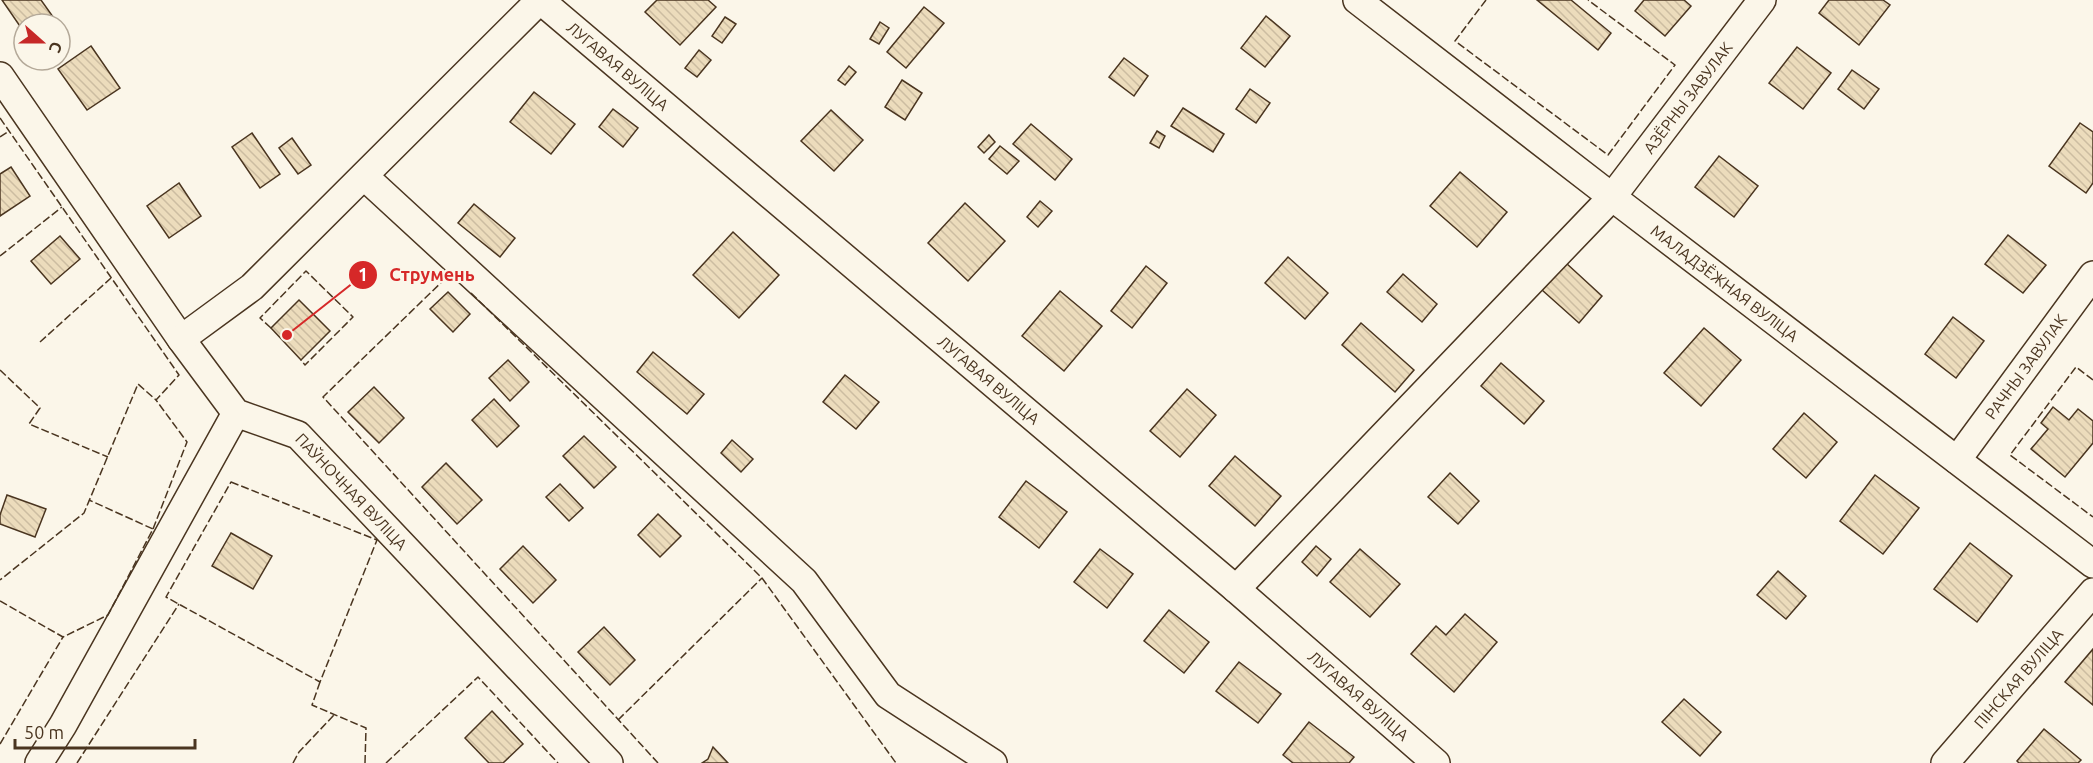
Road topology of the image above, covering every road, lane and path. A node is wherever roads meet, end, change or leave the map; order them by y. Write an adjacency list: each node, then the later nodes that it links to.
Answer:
1 (540, 0): 5 (street); 12 (street, ЛУГАВАЯ ВУЛІЦА)
2 (1357, 0): 6 (street, МАЛАДЗЁЖНАЯ ВУЛІЦА)
3 (1762, 0): 6 (street, АЗЁРНЫ ЗАВУЛАК)
4 (0, 76): 8 (street)
5 (364, 176): 8 (street); 16 (street)
6 (1612, 197): 10 (street, МАЛАДЗЁЖНАЯ ВУЛІЦА); 12 (street, АЗЁРНЫ ЗАВУЛАК)
7 (2093, 274): 10 (street, РАЧНЫ ЗАВУЛАК)
8 (181, 339): 9 (street)
9 (236, 413): 14 (street); 15 (street, ПАЎНОЧНАЯ ВУЛІЦА)
10 (1957, 460): 11 (street, МАЛАДЗЁЖНАЯ ВУЛІЦА)
11 (2093, 564)
12 (1236, 589): 17 (street, ЛУГАВАЯ ВУЛІЦА)
13 (2093, 592): 18 (street, ПІНСКАЯ ВУЛІЦА)
14 (39, 763)
15 (609, 763)
16 (993, 763)
17 (1436, 763)
18 (1945, 763)

